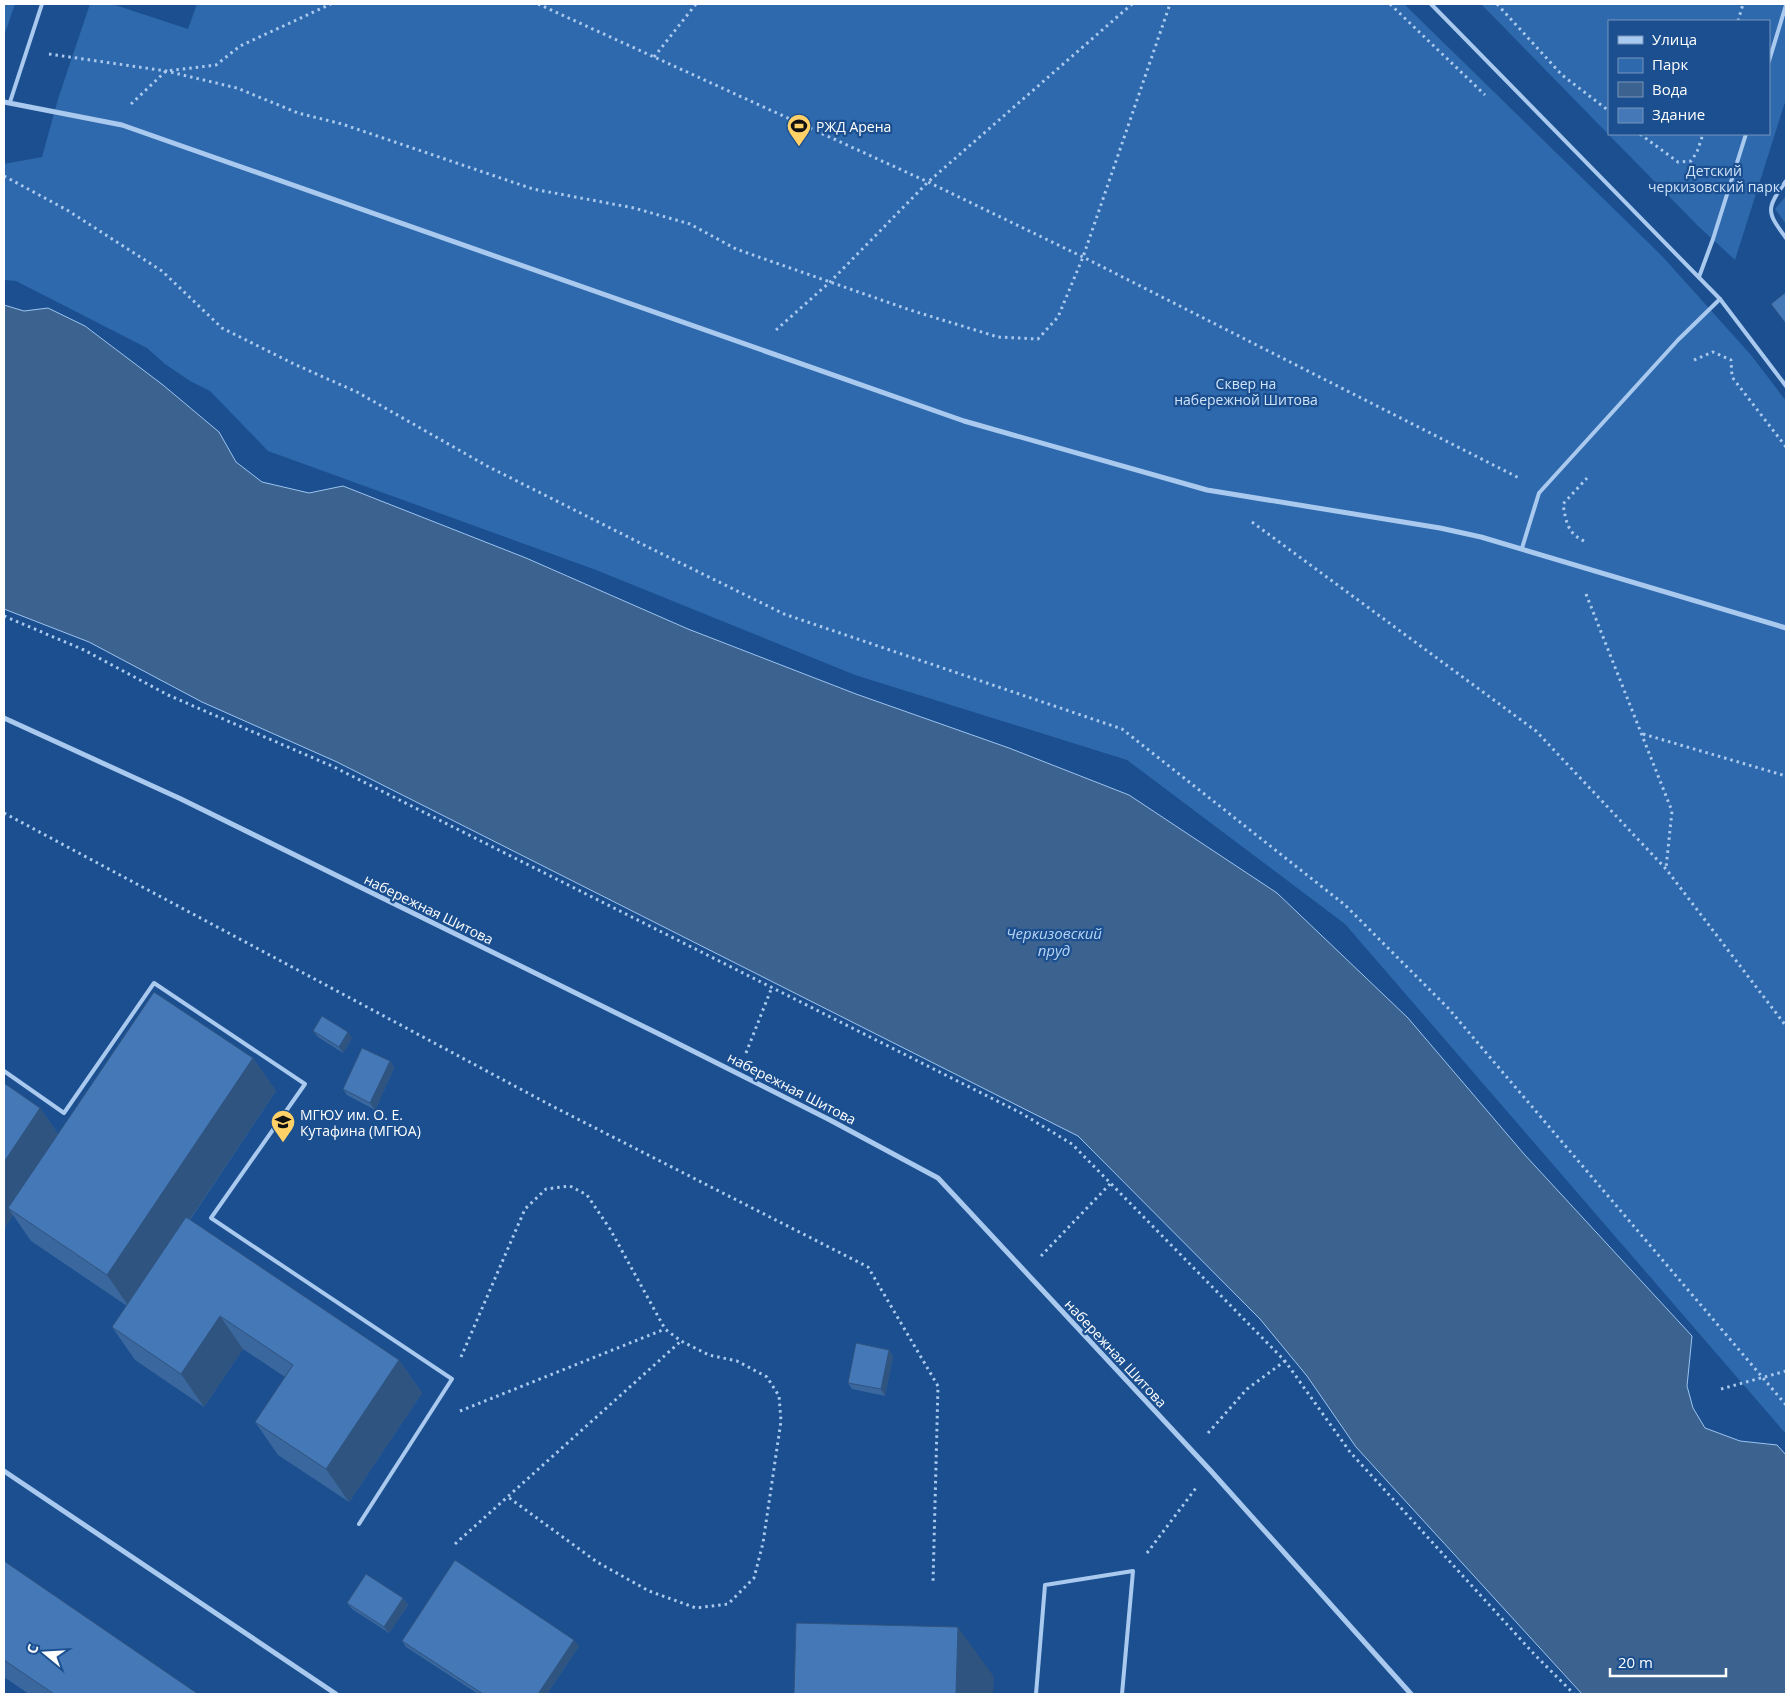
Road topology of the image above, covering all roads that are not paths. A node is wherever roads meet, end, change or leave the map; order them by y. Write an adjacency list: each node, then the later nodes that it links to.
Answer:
1 (42, 4): 5 (lane)
2 (1431, 4): 9 (lane)
3 (1786, 5): 4 (lane)
4 (1770, 58)
5 (7, 102): 12 (street)
6 (1746, 135): 9 (lane)
7 (1786, 182): 8 (lane)
8 (1786, 238)
9 (1699, 277): 10 (lane)
10 (1720, 299): 11 (lane); 12 (lane)
11 (1786, 386)
12 (1522, 548): 13 (street)
13 (1786, 628)
14 (4, 718): 21 (street, набережная Шитова)
15 (4, 1071): 17 (lane)
16 (4, 1471): 18 (street)
17 (359, 1524)
18 (332, 1693)
19 (1036, 1694): 20 (lane)
20 (1122, 1694)
21 (1412, 1694)

